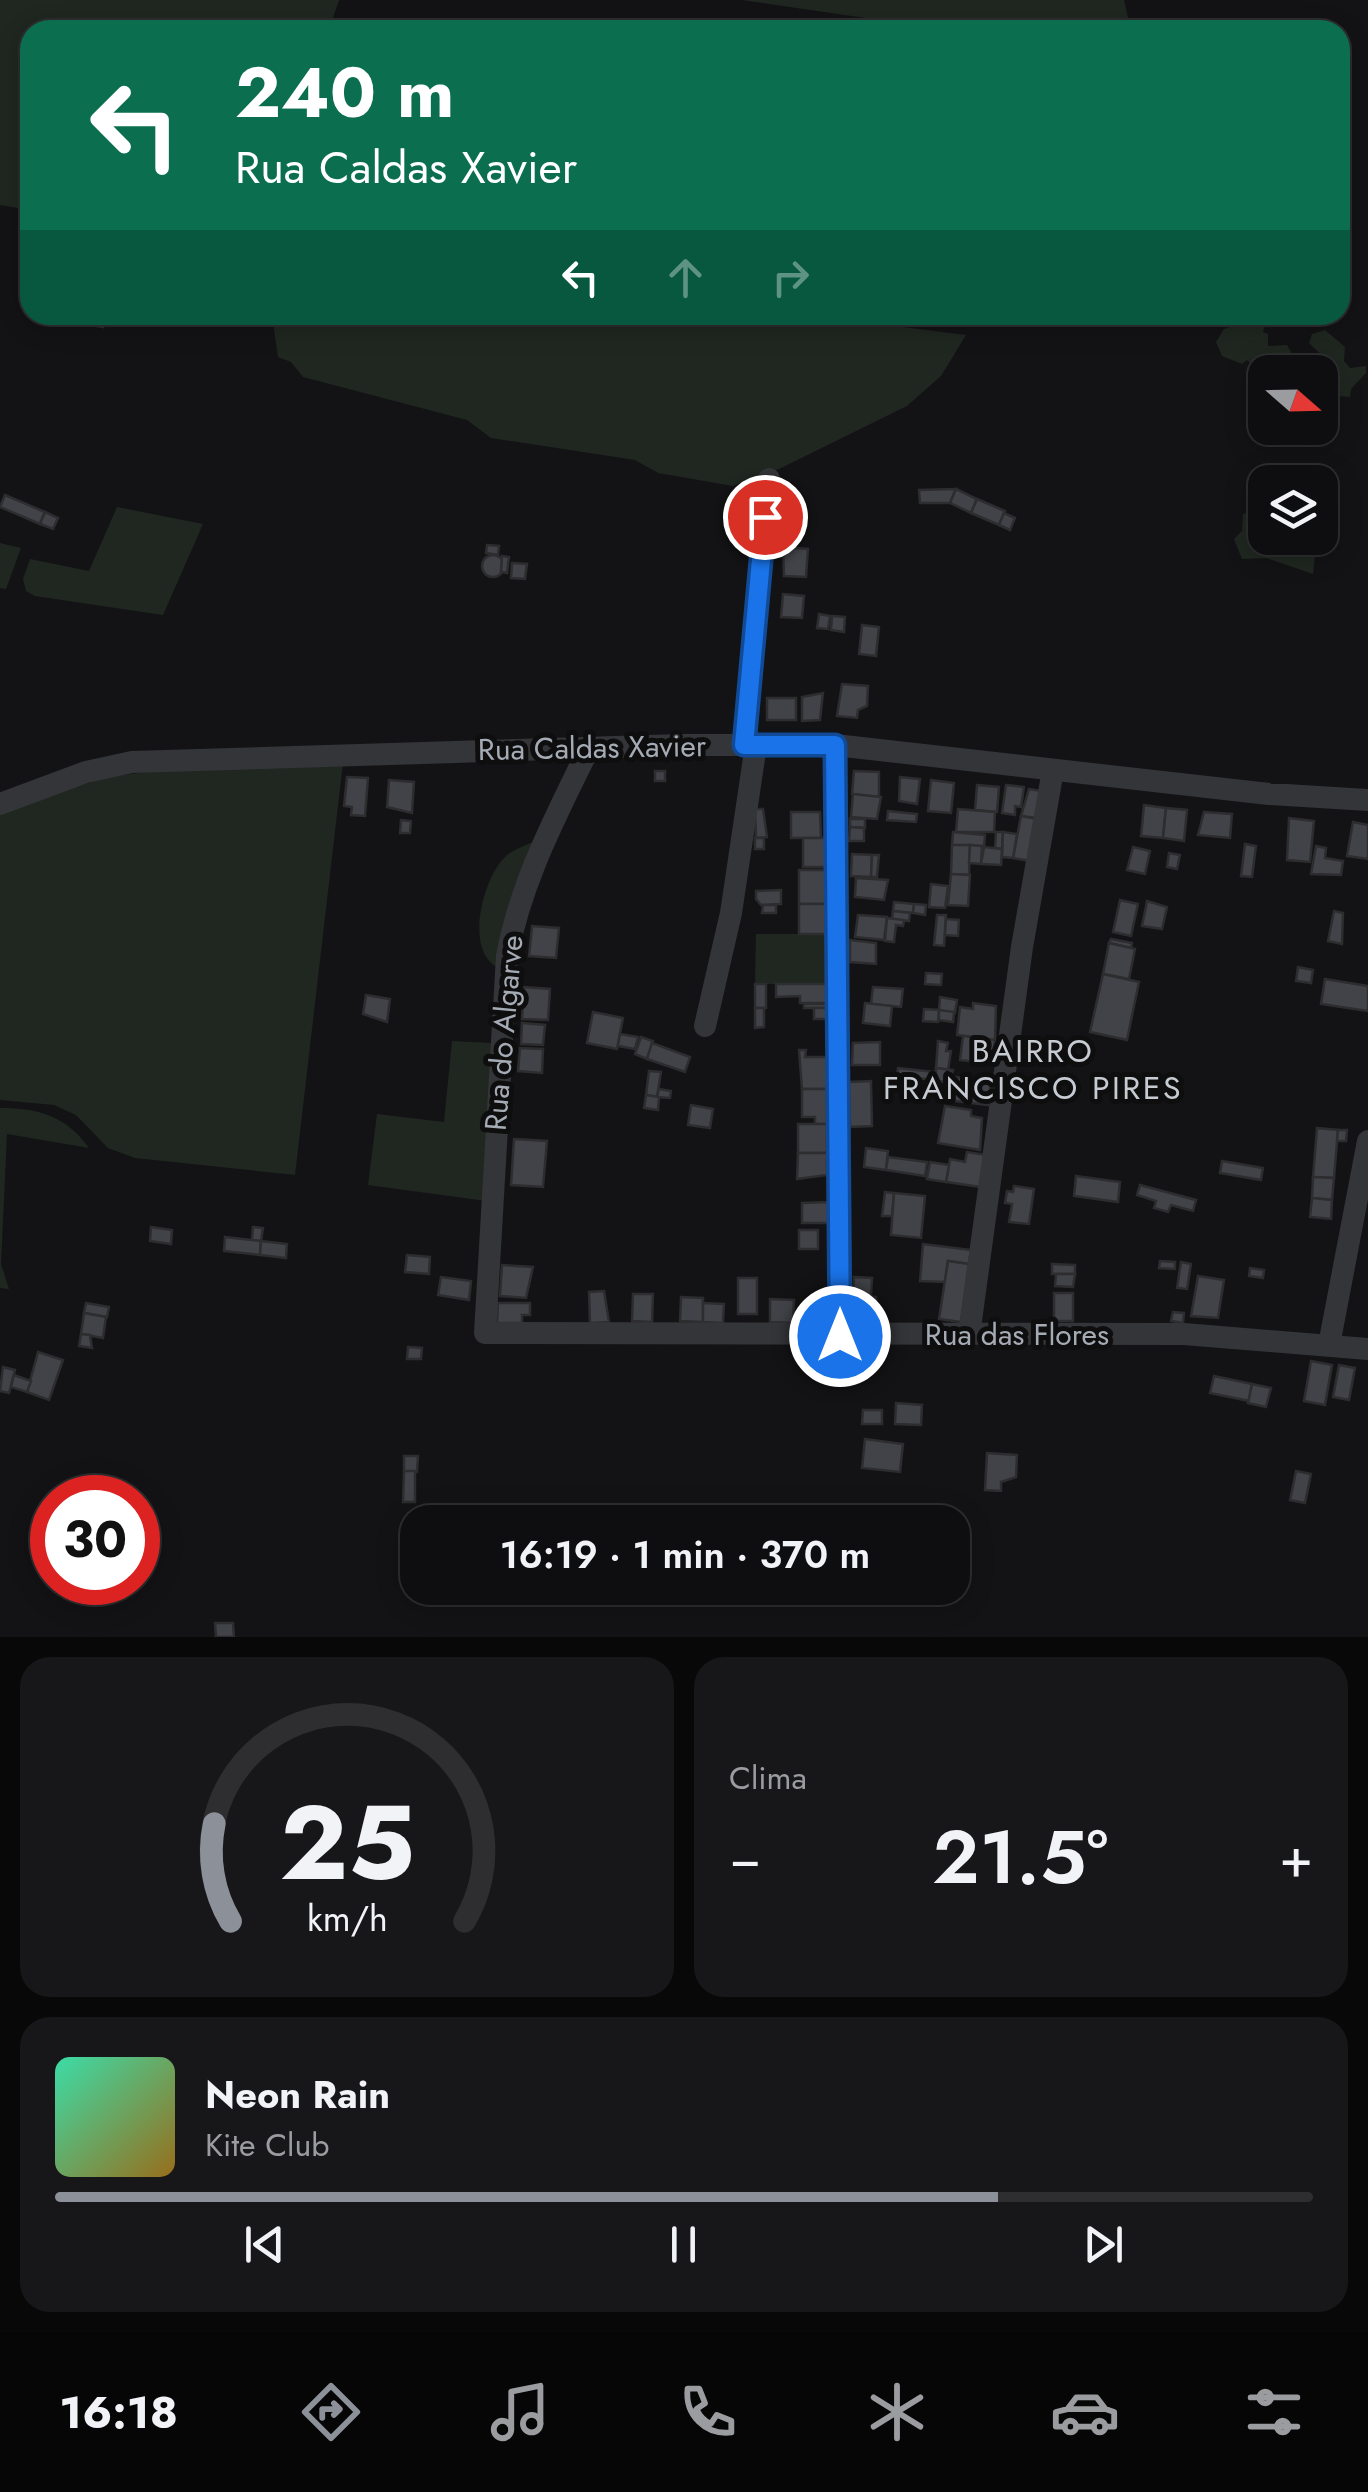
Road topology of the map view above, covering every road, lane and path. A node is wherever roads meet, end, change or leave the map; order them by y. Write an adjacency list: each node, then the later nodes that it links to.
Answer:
1 (769, 480): 2 (street)
2 (750, 745): 3 (street, Rua Caldas Xavier); 4 (street, Rua Caldas Xavier); 8 (street)
3 (835, 745): 5 (street, Rua Caldas Xavier); 12 (street)
4 (588, 748): 7 (street, Rua Caldas Xavier); 10 (street, Rua do Algarve)
5 (1052, 770): 6 (street, Rua Caldas Xavier); 11 (street)
6 (1368, 800)
7 (0, 804)
8 (705, 1026)
9 (1368, 1141): 13 (street)
10 (484, 1333): 12 (street, Rua das Flores)
11 (969, 1335): 12 (street, Rua das Flores); 13 (street, Rua das Flores)
12 (840, 1336)
13 (1329, 1345): 14 (street, Rua das Flores)
14 (1368, 1349)

